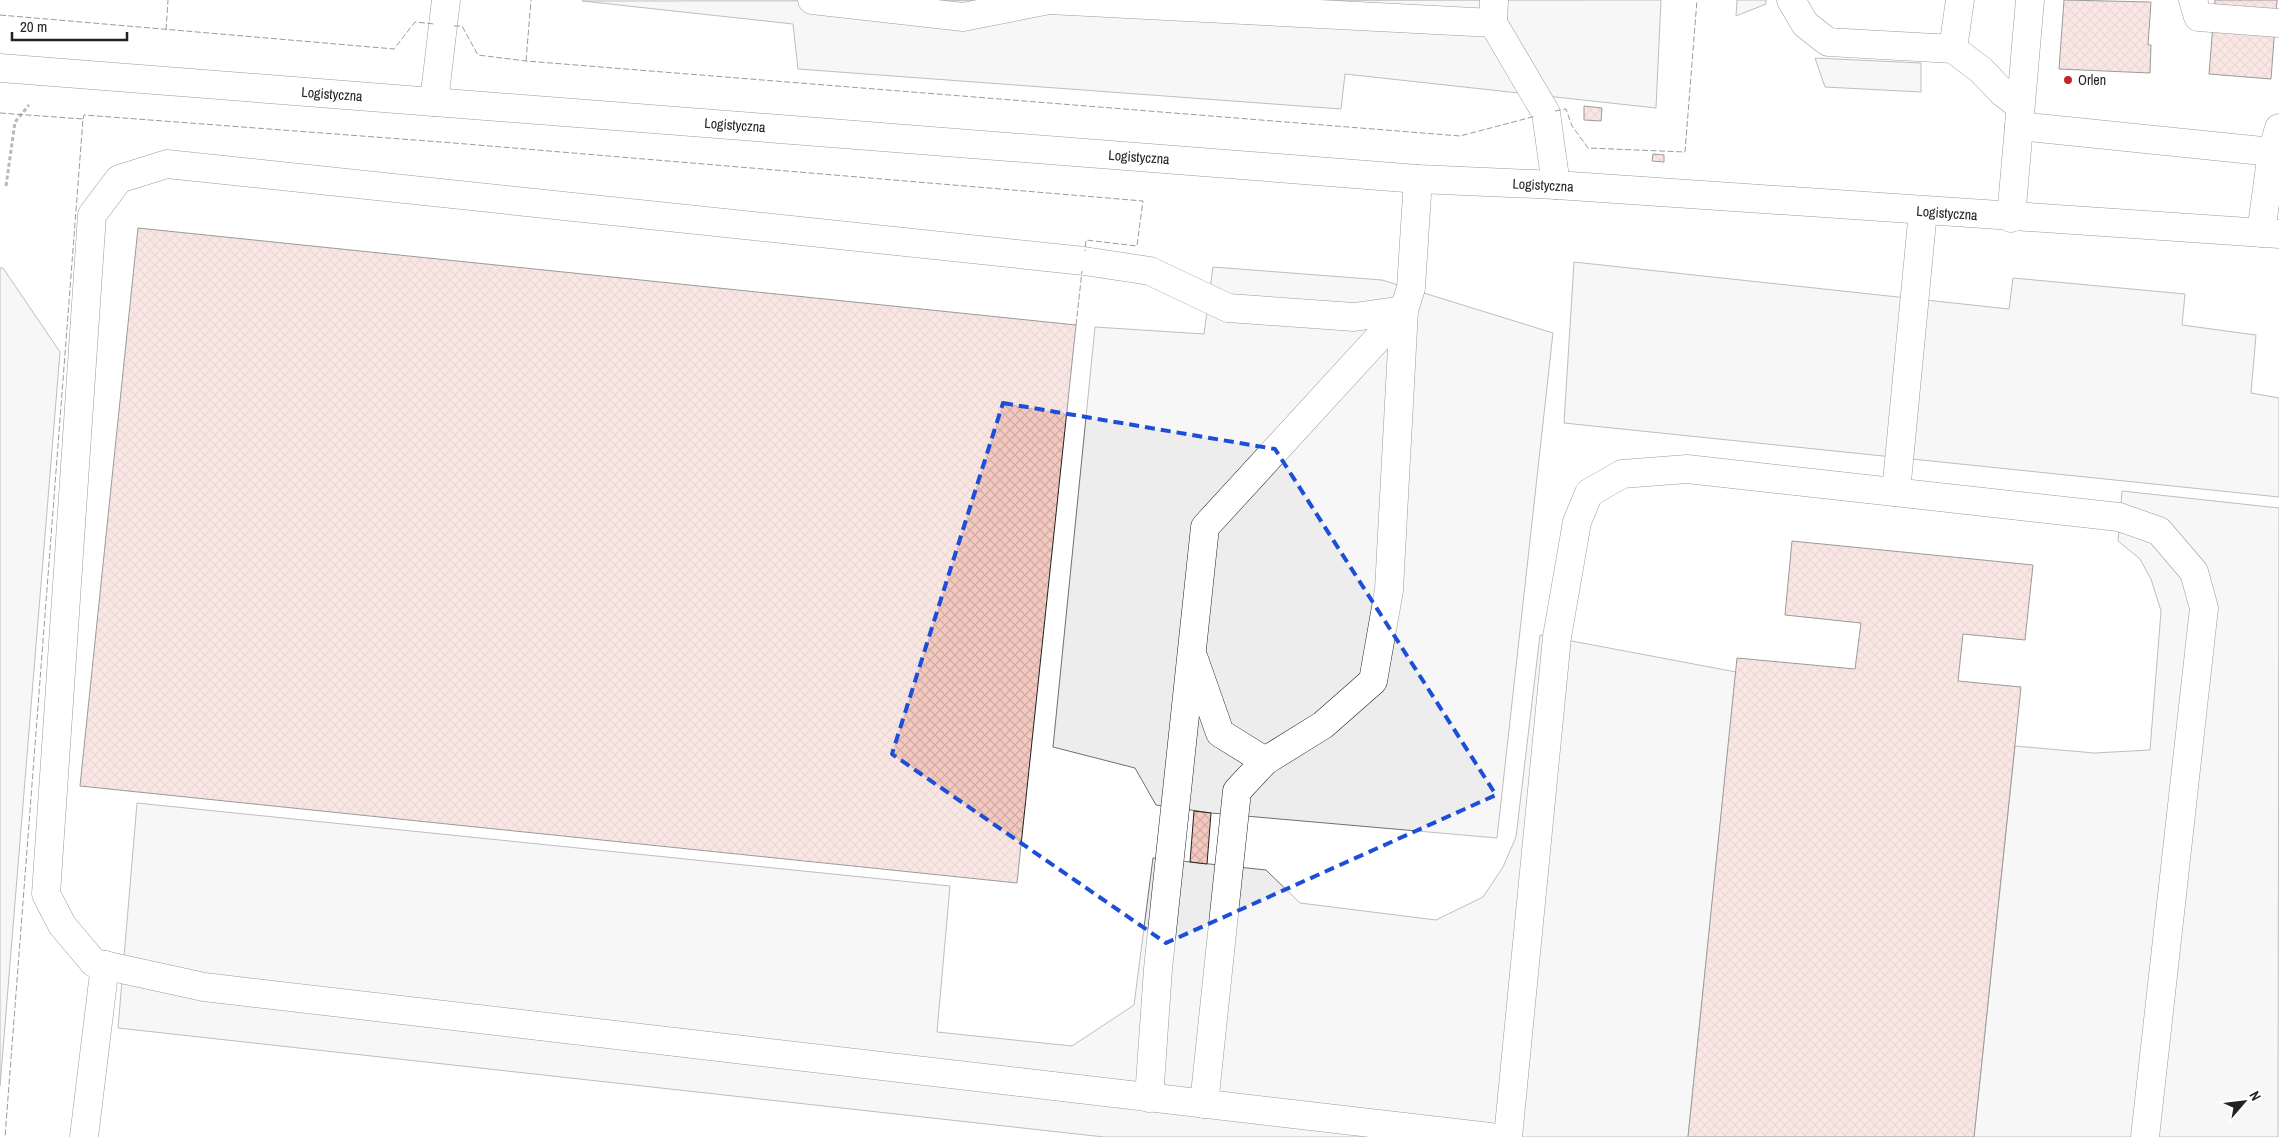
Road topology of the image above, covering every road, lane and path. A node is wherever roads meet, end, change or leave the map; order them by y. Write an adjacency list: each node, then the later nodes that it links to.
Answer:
1 (446, 0): 12 (street)
2 (812, 0): 3 (street)
3 (1049, 0): 8 (street)
4 (1791, 0): 10 (street)
5 (1960, 0): 10 (street)
6 (2030, 0): 13 (street)
7 (2194, 0): 9 (street)
8 (1494, 12): 16 (street)
9 (2279, 23)
10 (1953, 49): 13 (street)
11 (0, 68): 12 (street, Logistyczna)
12 (434, 102): 15 (street, Logistyczna)
13 (2020, 116): 14 (street); 18 (street)
14 (2276, 140): 19 (street)
15 (1418, 179): 16 (street, Logistyczna); 20 (street)
16 (1556, 185): 17 (street, Logistyczna)
17 (1923, 212): 18 (street, Logistyczna); 21 (street)
18 (2012, 218): 19 (street, Logistyczna)
19 (2270, 234)
20 (1404, 310): 22 (street); 23 (street); 24 (street)
21 (1896, 492): 29 (street); 30 (street)
22 (1192, 651): 23 (street); 25 (street)
23 (1265, 761): 26 (street)
24 (105, 965): 25 (street); 27 (street)
25 (1149, 1098): 26 (street)
26 (1204, 1104): 28 (street)
27 (84, 1137)
28 (1490, 1137)
29 (1508, 1137)
30 (2145, 1137)

